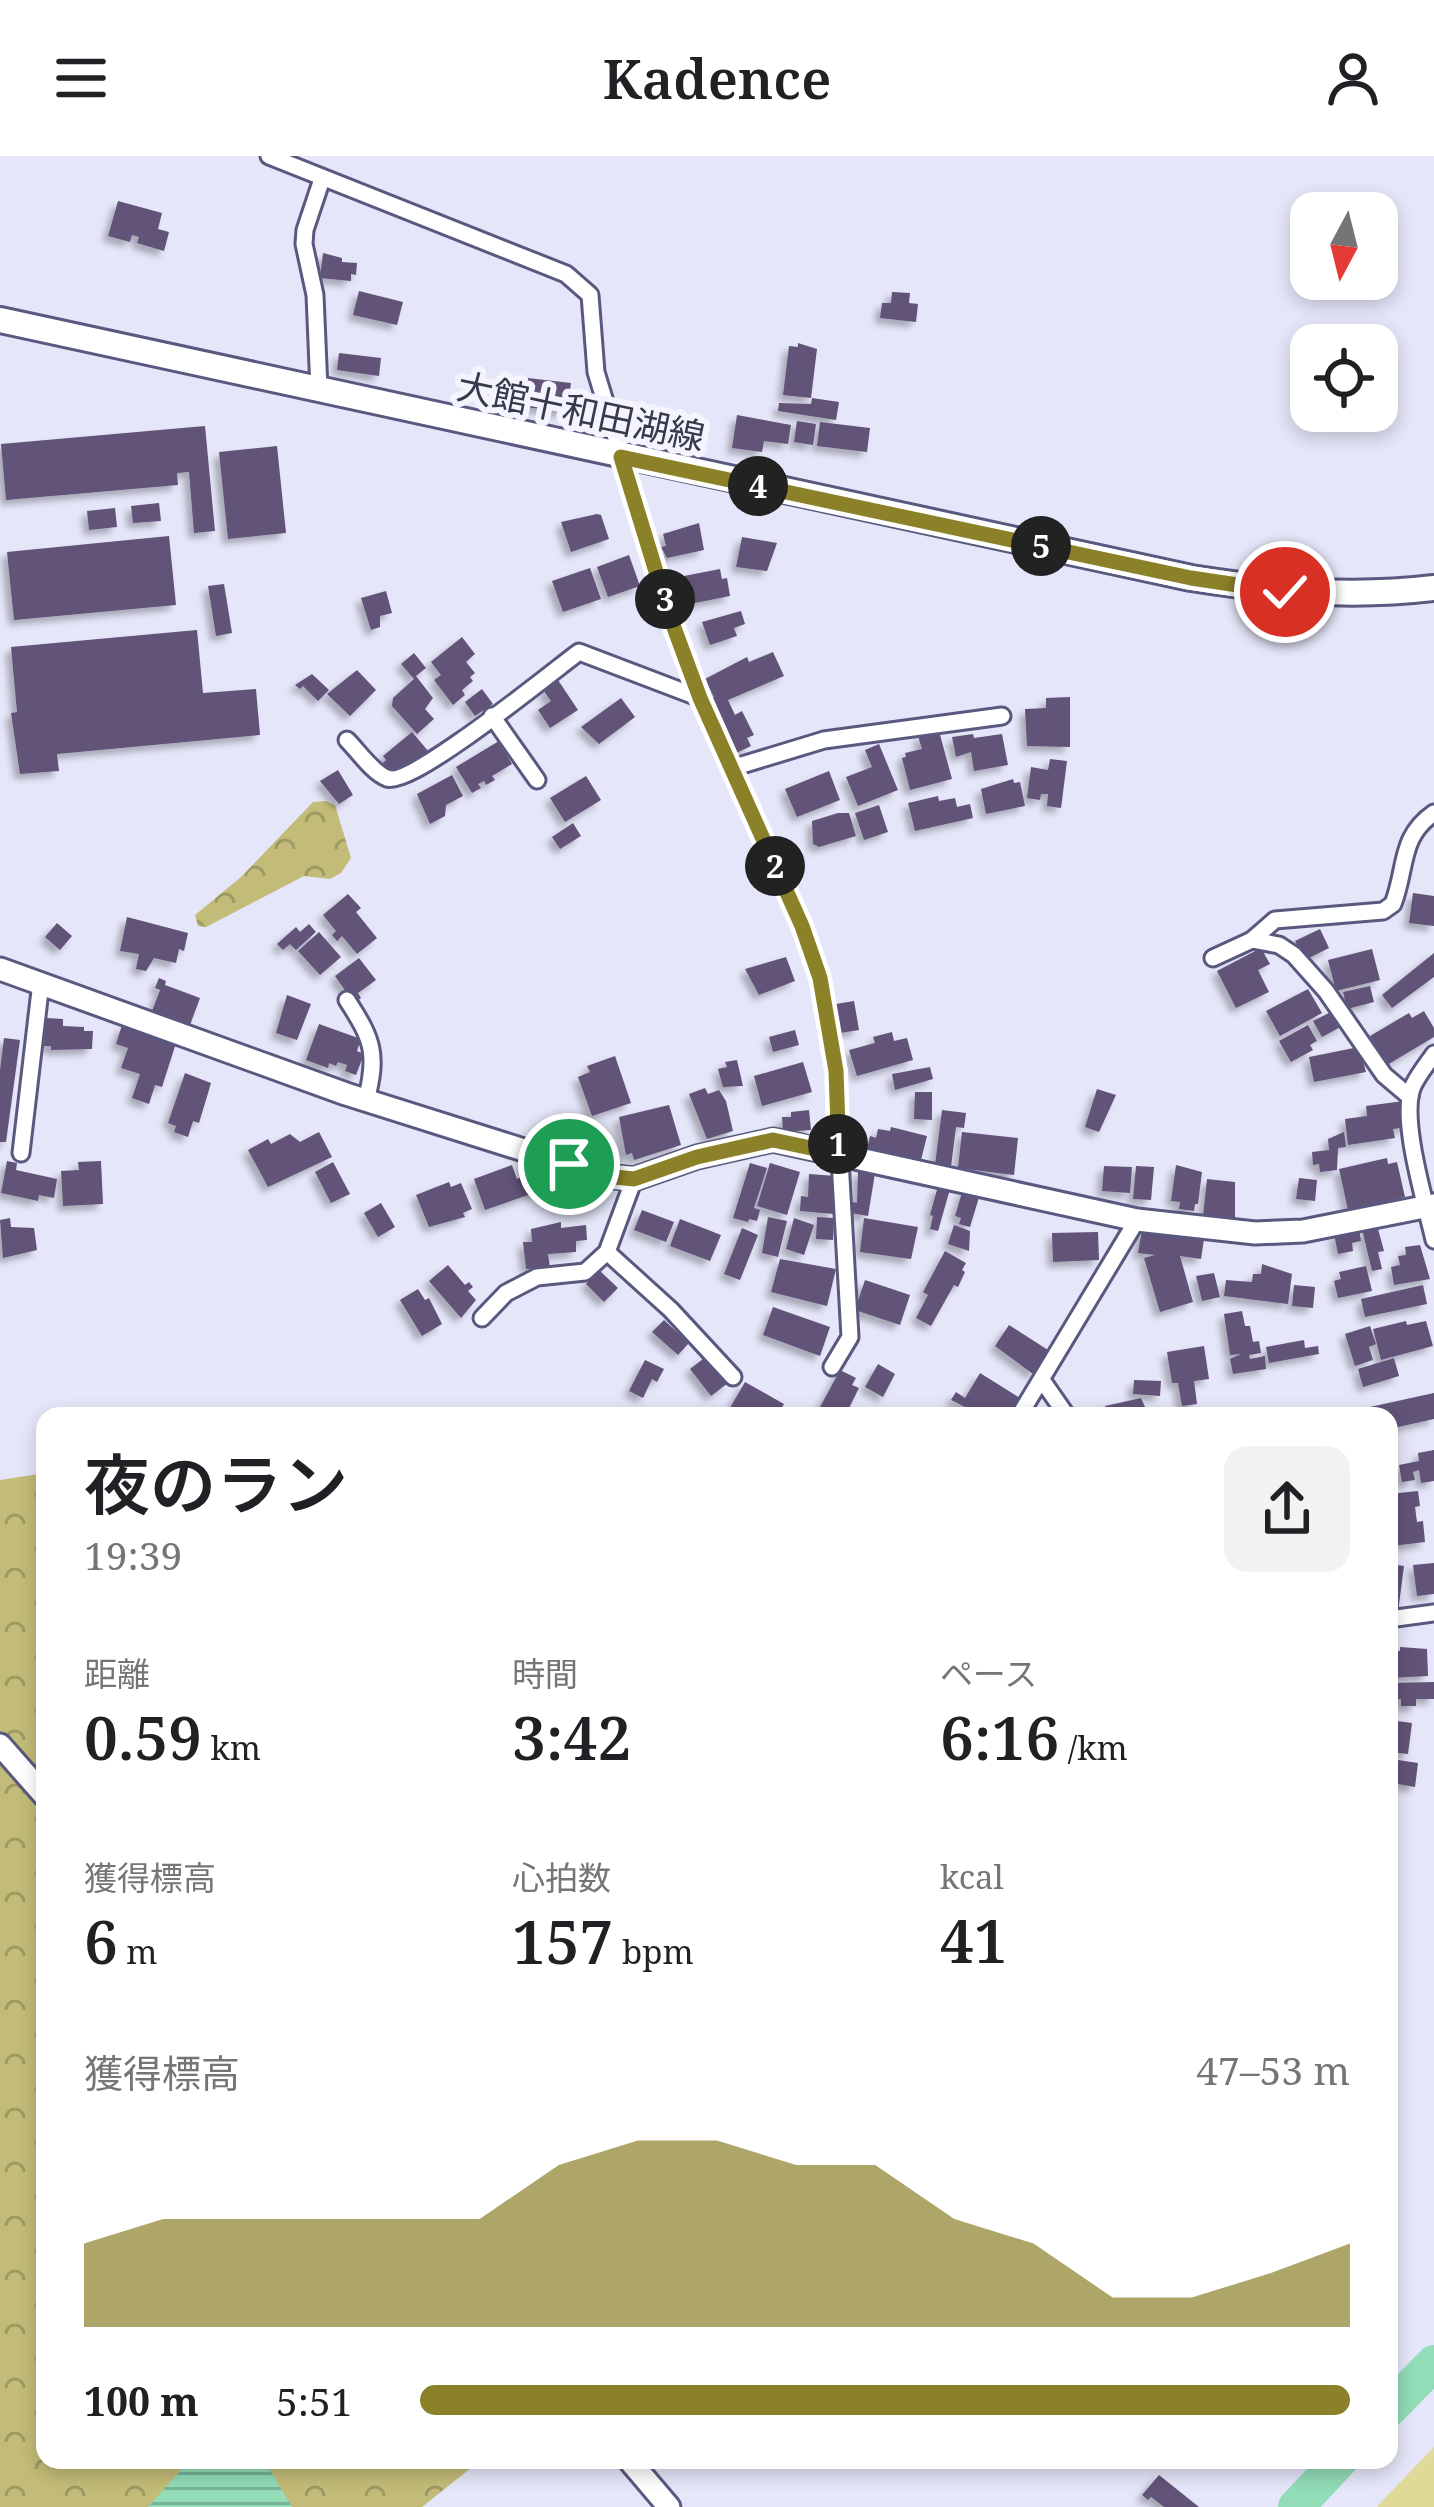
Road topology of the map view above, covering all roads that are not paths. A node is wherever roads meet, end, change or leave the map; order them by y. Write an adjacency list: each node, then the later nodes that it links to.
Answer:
1 (269, 156): 2 (street)
2 (322, 179): 4 (street); 5 (street)
3 (0, 320): 4 (main road, 大館十和田湖線)
4 (319, 390): 5 (main road, 大館十和田湖線)
5 (621, 457): 6 (main road, 大館十和田湖線); 7 (street)
6 (1434, 588)
7 (700, 698): 8 (street); 11 (street)
8 (492, 716): 10 (street); 12 (street)
9 (1002, 716): 11 (street)
10 (346, 740)
11 (732, 767): 23 (street)
12 (537, 780)
13 (1434, 813): 14 (street)
14 (1252, 940): 15 (street); 20 (street)
15 (1213, 958)
16 (0, 969): 17 (street)
17 (41, 982): 21 (street); 22 (street)
18 (347, 1000): 21 (street)
19 (1434, 1054): 20 (street)
20 (1410, 1097): 25 (street)
21 (366, 1101): 24 (street)
22 (20, 1153)
23 (839, 1154): 24 (street); 26 (street); 30 (street)
24 (634, 1179): 28 (street)
25 (1430, 1206): 26 (street); 27 (street)
26 (1137, 1220): 32 (street)
27 (1434, 1240)
28 (607, 1252): 29 (street); 31 (street)
29 (482, 1318)
30 (832, 1367)
31 (734, 1377)
32 (1042, 1380): 33 (street); 34 (street)
33 (1025, 1407)
34 (1061, 1407)
35 (1434, 1613): 36 (street)
36 (1398, 1618)
37 (0, 1745): 38 (street)
38 (36, 1786)
39 (637, 2469): 40 (street)
40 (669, 2507)

